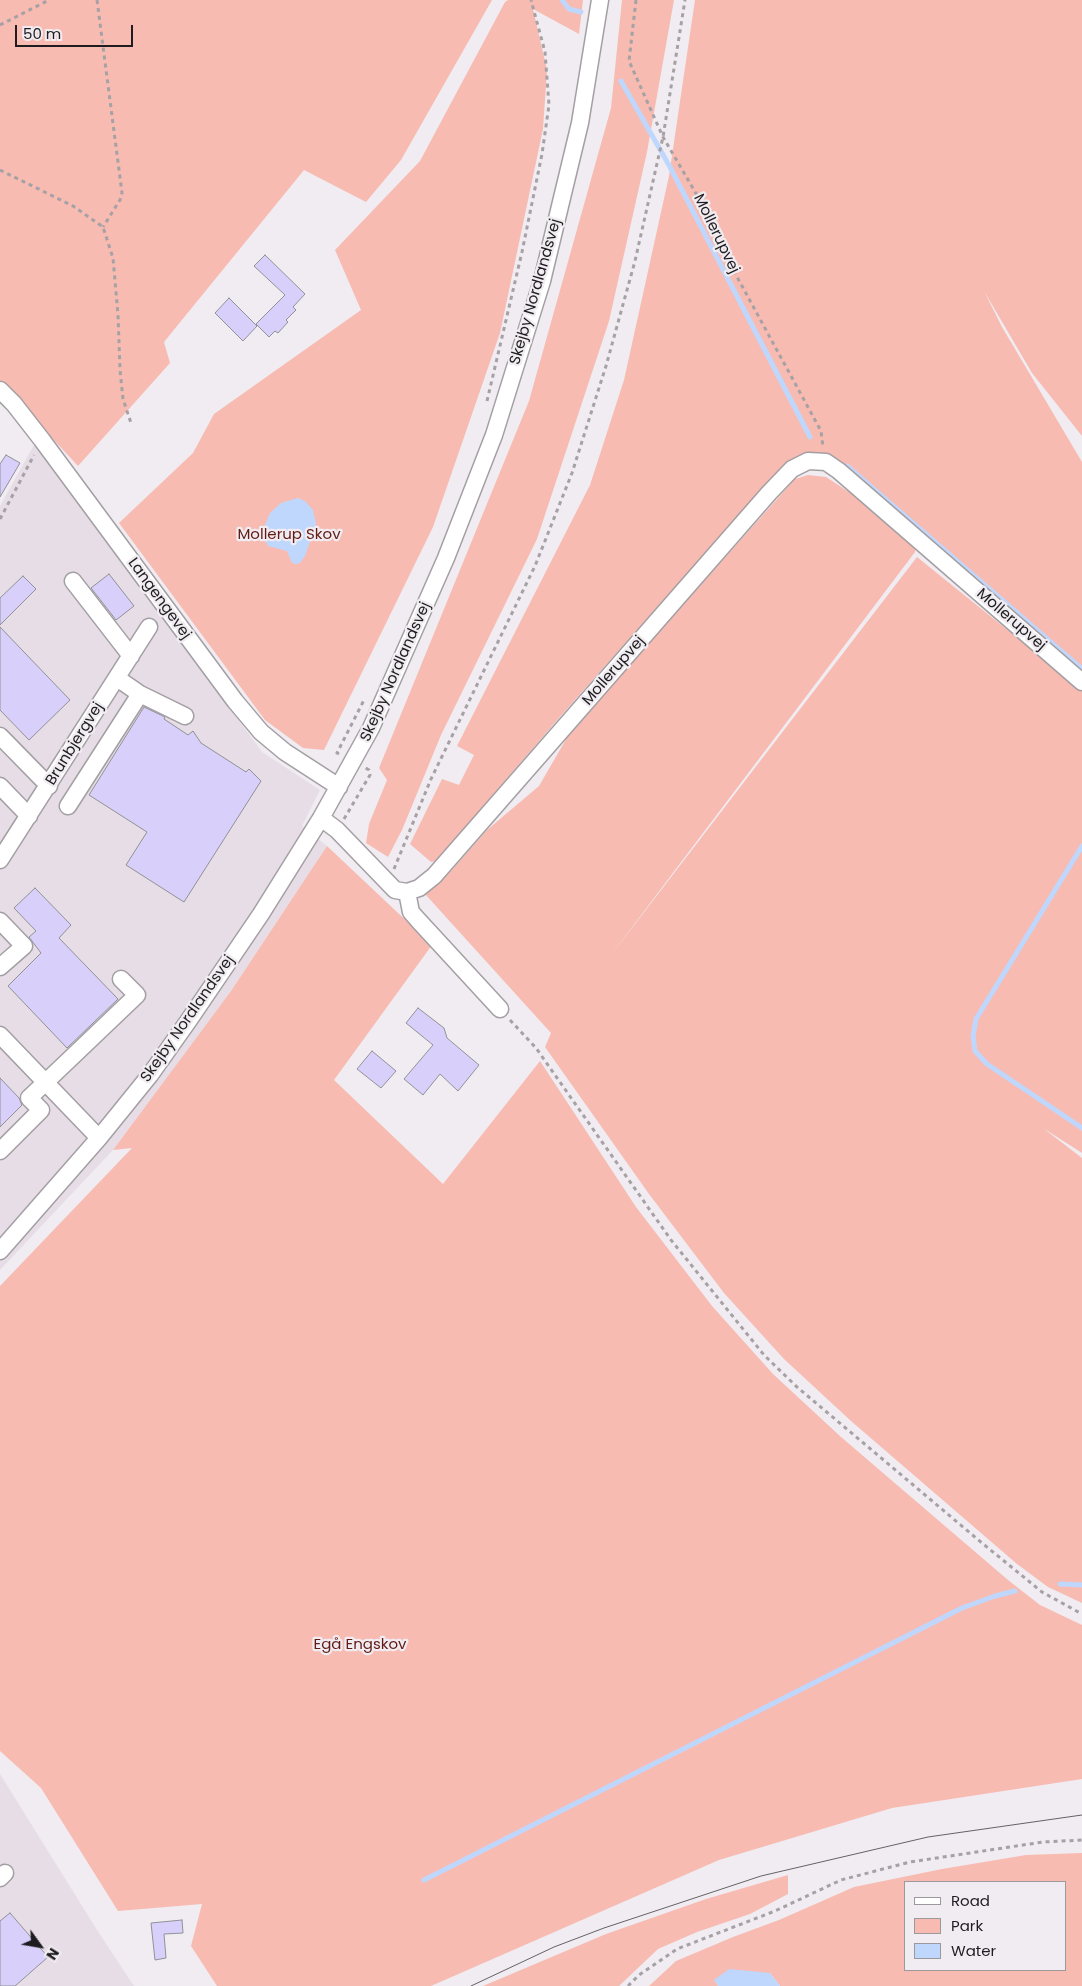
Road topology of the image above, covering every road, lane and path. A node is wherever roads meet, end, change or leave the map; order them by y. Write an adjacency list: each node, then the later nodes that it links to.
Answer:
1 (48, 0): 7 (path)
2 (97, 0): 10 (path)
3 (531, 0): 12 (path)
4 (600, 0): 26 (street, Skejby Nordlandsvej)
5 (636, 0): 8 (path, Mollerupvej)
6 (685, 0): 8 (path)
7 (0, 24)
8 (663, 137): 15 (path, Mollerupvej); 35 (path)
9 (0, 170): 10 (path)
10 (103, 227): 13 (path)
11 (0, 390): 14 (street, Langengevej)
12 (486, 403)
13 (131, 423)
14 (42, 440): 16 (path); 29 (street, Langengevej)
15 (826, 462): 21 (street, Mollerupvej); 36 (street, Mollerupvej)
16 (0, 519)
17 (73, 581): 19 (street)
18 (149, 627): 19 (street, Brunbjergvej)
19 (131, 656): 20 (street, Brunbjergvej)
20 (117, 678): 23 (street); 28 (street, Brunbjergvej)
21 (1082, 682)
22 (368, 693): 26 (path)
23 (140, 694): 24 (street); 30 (street)
24 (186, 716)
25 (0, 736): 28 (street)
26 (354, 762): 29 (street, Skejby Nordlandsvej); 33 (path)
27 (0, 786): 31 (street)
28 (49, 786): 31 (street, Brunbjergvej)
29 (339, 787): 32 (street, Skejby Nordlandsvej)
30 (68, 806)
31 (29, 816): 34 (street, Brunbjergvej)
32 (321, 818): 33 (street); 43 (street, Skejby Nordlandsvej)
33 (337, 830): 35 (street)
34 (0, 860)
35 (387, 884): 36 (street)
36 (407, 892): 40 (street)
37 (0, 921): 38 (street)
38 (0, 967)
39 (121, 979): 42 (street)
40 (500, 1009): 46 (path)
41 (0, 1035): 42 (street)
42 (45, 1082): 43 (street); 44 (street)
43 (99, 1138): 45 (street, Skejby Nordlandsvej)
44 (0, 1151)
45 (0, 1251)
46 (1082, 1614)
47 (1082, 1840): 48 (path)
48 (628, 1986)

